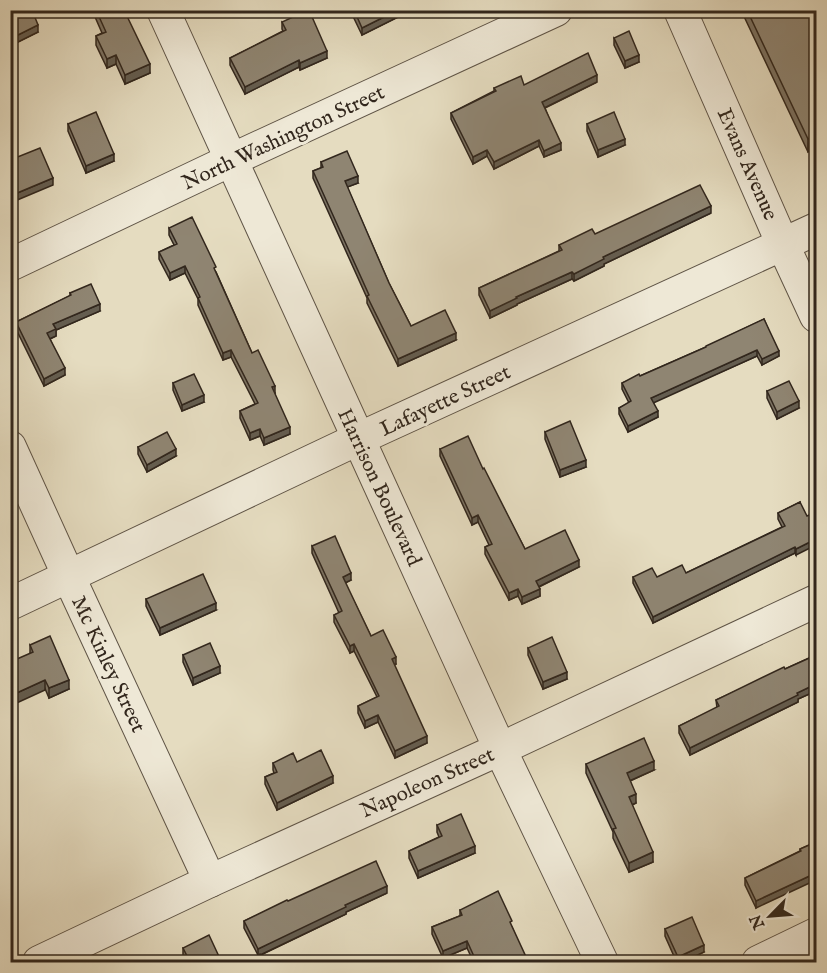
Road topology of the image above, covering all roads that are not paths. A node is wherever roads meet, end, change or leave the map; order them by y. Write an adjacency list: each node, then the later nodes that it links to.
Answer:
1 (163, 10): 4 (street, Harrison Boulevard)
2 (556, 10): 4 (street, North Washington Street)
3 (680, 10): 6 (street, Evans Avenue)
4 (231, 160): 7 (street, North Washington Street); 9 (street, Harrison Boulevard)
5 (816, 230): 6 (street, Lafayette Street)
6 (783, 245): 8 (street, Evans Avenue); 9 (street, Lafayette Street)
7 (10, 265)
8 (816, 316)
9 (358, 439): 11 (street, Lafayette Street); 14 (street, Harrison Boulevard)
10 (10, 447): 11 (street, Mc Kinley Street)
11 (69, 577): 13 (street, Lafayette Street); 15 (street, Mc Kinley Street)
12 (816, 601): 14 (street, Napoleon Street)
13 (10, 604)
14 (500, 749): 15 (street, Napoleon Street); 18 (street, Harrison Boulevard)
15 (210, 881): 17 (street, Napoleon Street)
16 (816, 934): 19 (street)
17 (39, 963)
18 (602, 963)
19 (758, 963)

